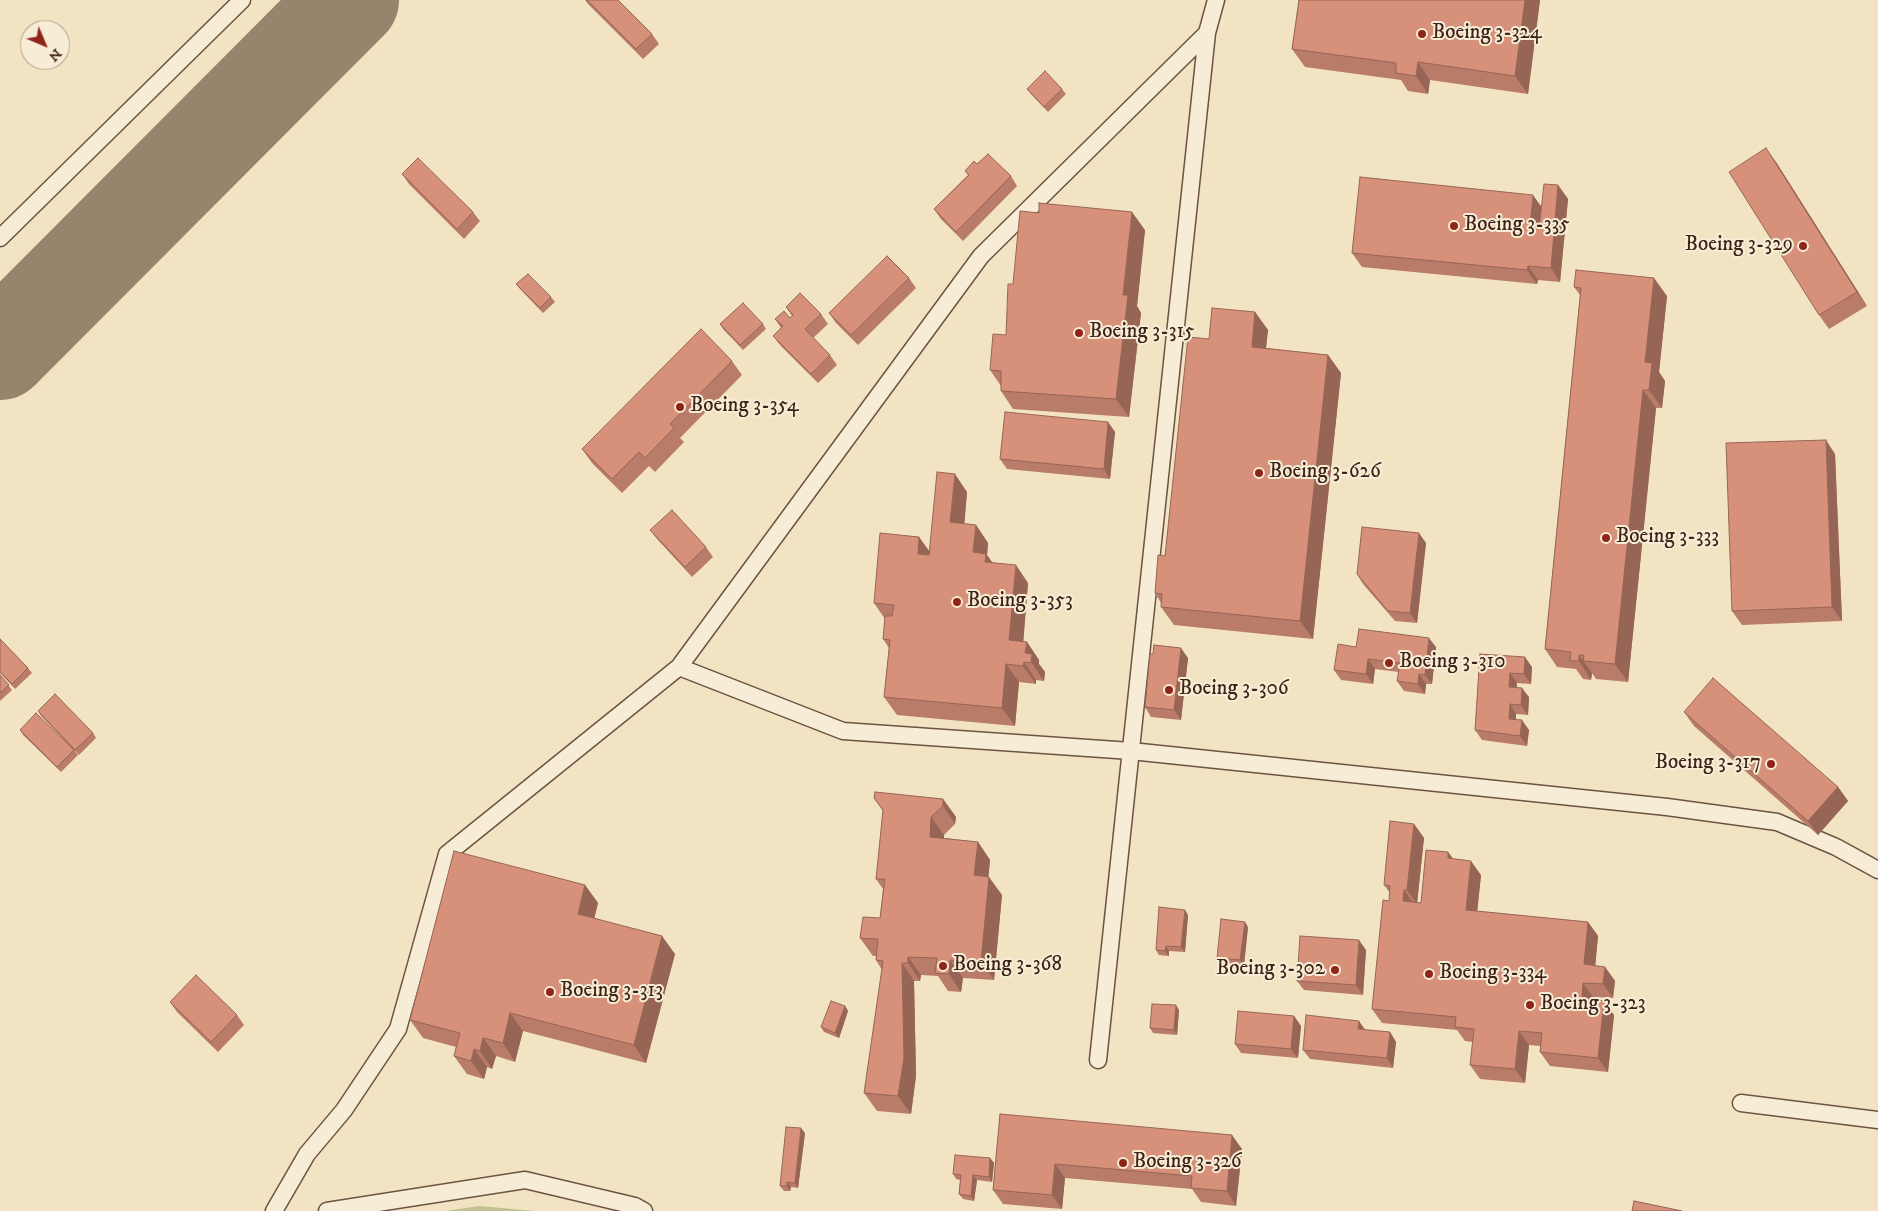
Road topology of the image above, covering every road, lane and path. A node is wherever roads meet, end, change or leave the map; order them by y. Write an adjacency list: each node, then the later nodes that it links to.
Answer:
1 (242, 0): 4 (lane)
2 (1216, 0): 3 (lane)
3 (1207, 33): 5 (lane); 6 (lane)
4 (0, 238)
5 (679, 667): 6 (lane); 11 (lane)
6 (1131, 751): 7 (lane); 8 (lane)
7 (1878, 870)
8 (1098, 1060)
9 (1741, 1102): 10 (lane)
10 (1878, 1120)
11 (274, 1211)
12 (328, 1211): 13 (lane)
13 (644, 1211)

